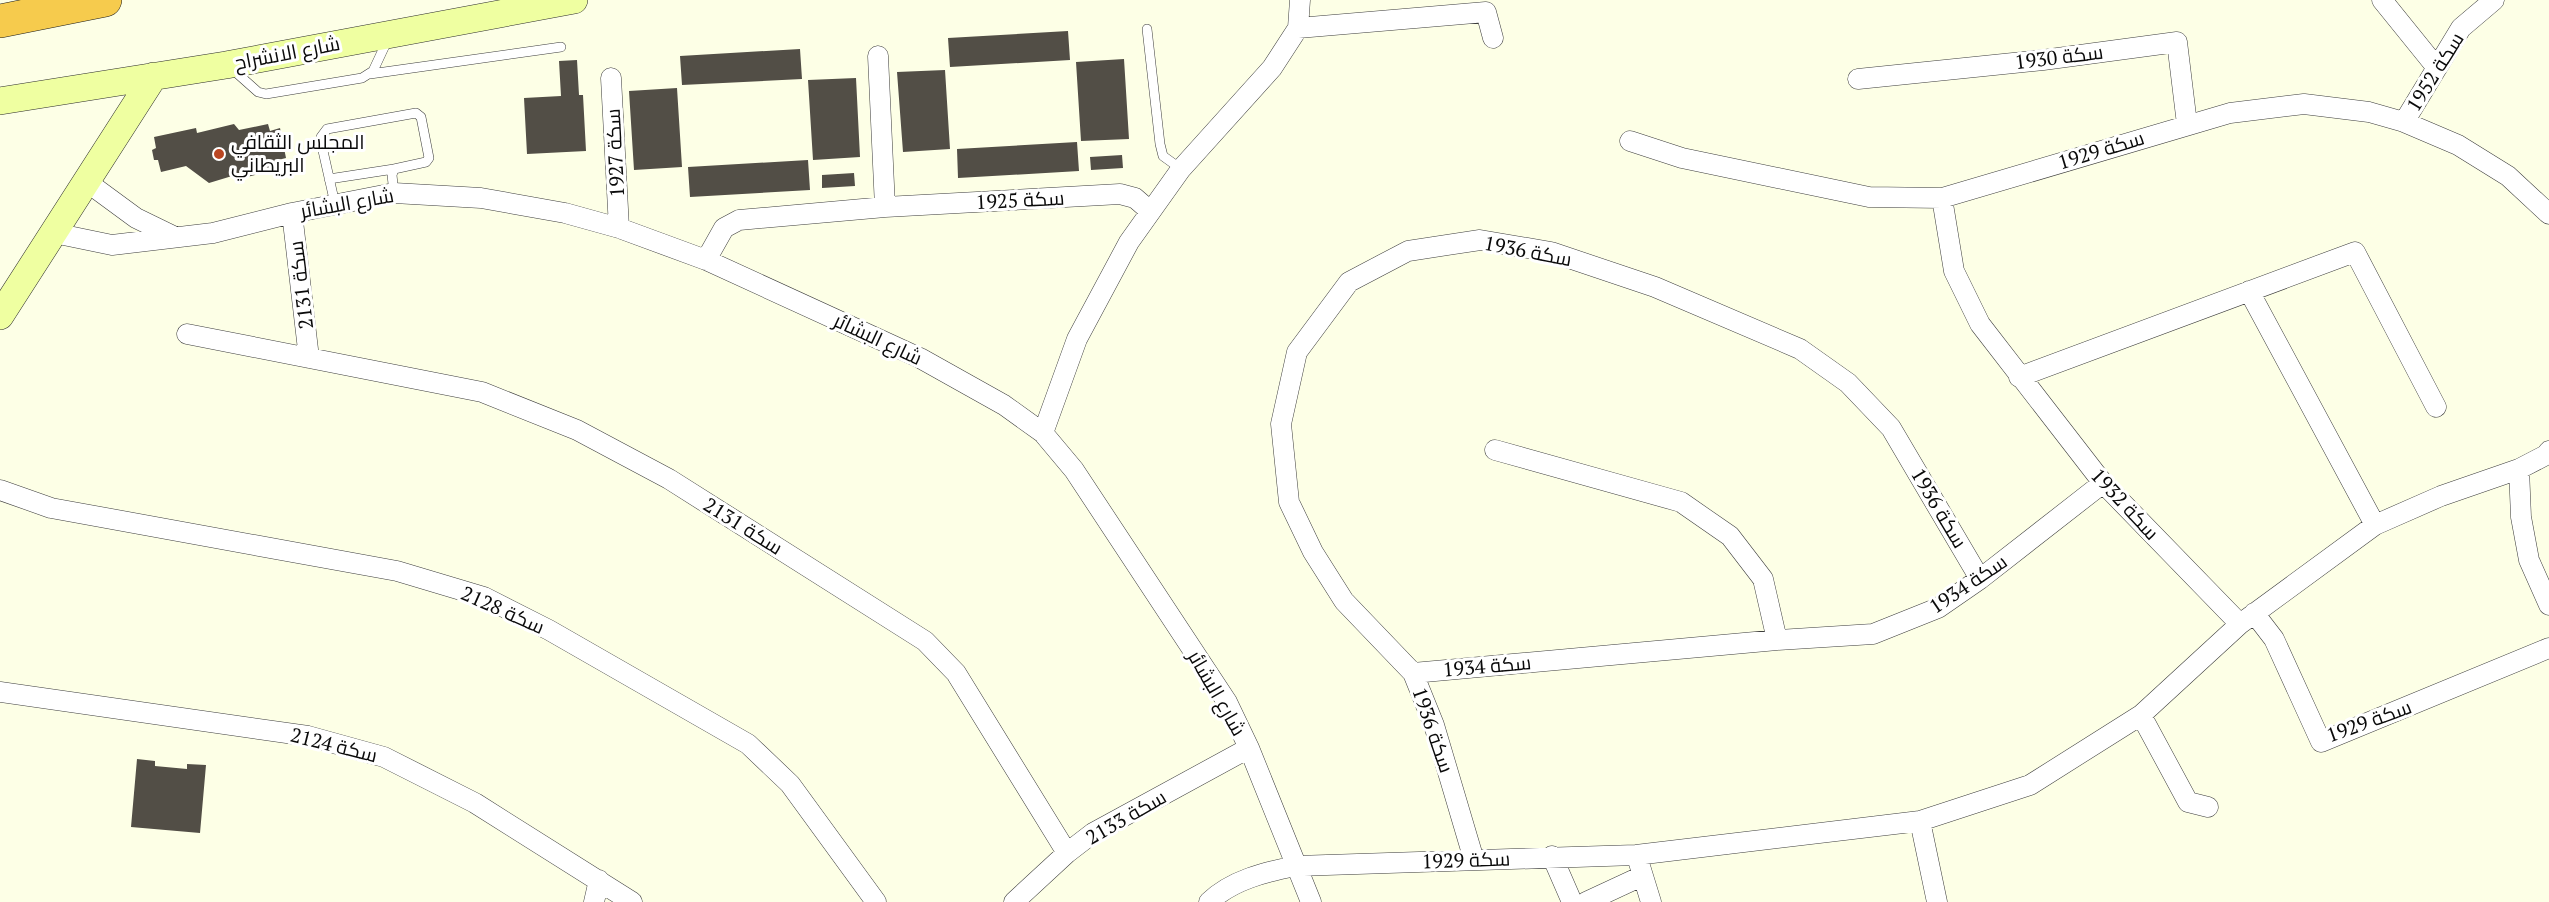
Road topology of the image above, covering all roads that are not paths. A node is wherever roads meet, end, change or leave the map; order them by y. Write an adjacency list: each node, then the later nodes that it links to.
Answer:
1 (105, 0): 6 (highway)
2 (574, 0): 9 (street, شارع الانشراح)
3 (1300, 0): 8 (street)
4 (2382, 0): 14 (street)
5 (2494, 0): 14 (street, سكة 1952)
6 (0, 21)
7 (1147, 28): 24 (lane)
8 (1298, 28): 10 (street); 24 (street)
9 (391, 33): 13 (street, شارع الانشراح); 15 (lane)
10 (1493, 38)
11 (561, 47): 15 (lane)
12 (878, 56): 30 (street)
13 (226, 65): 15 (lane); 16 (street, شارع الانشراح)
14 (2437, 68): 20 (street, سكة 1952)
15 (370, 74)
16 (154, 76): 19 (street, شارع الانشراح); 26 (street)
17 (611, 78): 34 (street, سكة 1927)
18 (1858, 79): 21 (street, سكة 1930)
19 (0, 101)
20 (2404, 122): 21 (street, سكة 1929); 33 (street, سكة 1929)
21 (2187, 124): 28 (street, سكة 1929)
22 (1630, 141): 28 (street, سكة 1929)
23 (394, 169): 25 (lane); 25 (lane); 27 (lane)
24 (1181, 169): 31 (street)
25 (329, 180): 29 (lane)
26 (87, 182): 35 (street); 36 (street)
27 (394, 193): 29 (street, شارع البشائر); 34 (street, شارع البشائر)
28 (1942, 198): 42 (street, سكة 1932)
29 (335, 204): 32 (street, شارع البشائر)
30 (885, 207): 31 (street, سكة 1925); 37 (street, سكة 1925)
31 (1150, 211): 44 (street)
32 (292, 213): 36 (street, شارع البشائر); 41 (street, سكة 2131)
33 (2549, 214)
34 (619, 228): 37 (street, شارع البشائر)
35 (54, 233): 36 (street, شارع البشائر); 39 (street)
36 (175, 237)
37 (705, 260): 44 (street, شارع البشائر)
38 (2249, 291): 42 (street); 43 (street); 50 (street)
39 (0, 316)
40 (187, 334): 41 (street, سكة 2131)
41 (309, 358): 62 (street, سكة 2131)
42 (2019, 377): 48 (street, سكة 1932)
43 (2436, 406)
44 (1043, 432): 59 (street, شارع البشائر)
45 (1495, 450): 54 (street)
46 (2549, 451): 47 (street, سكة 1929)
47 (2519, 469): 50 (street, سكة 1929); 52 (street)
48 (2103, 483): 51 (street, سكة 1934); 53 (street, سكة 1932)
49 (0, 490): 71 (street, سكة 2128)
50 (2375, 525): 53 (street, سكة 1929)
51 (1980, 579): 54 (street, سكة 1934); 56 (street, سكة 1936)
52 (2549, 605)
53 (2247, 619): 55 (street, سكة 1929); 58 (street, سكة 1929)
54 (1777, 640): 56 (street, سكة 1934)
55 (2549, 648)
56 (1413, 673): 65 (street, سكة 1936)
57 (0, 692): 68 (street, سكة 2124)
58 (2141, 715): 60 (street); 61 (street, سكة 1929)
59 (1249, 748): 62 (street, سكة 2133); 66 (street, شارع البشائر)
60 (2208, 807)
61 (1920, 821): 63 (street, سكة 1929); 78 (street)
62 (1067, 853): 72 (street, سكة 2133)
63 (1636, 855): 64 (street, سكة 1929); 67 (street)
64 (1552, 856): 65 (street, سكة 1929); 75 (street)
65 (1474, 860): 66 (street, سكة 1929)
66 (1296, 866): 73 (street, سكة 1929); 74 (street, شارع البشائر)
67 (1642, 876): 76 (street); 77 (street)
68 (599, 880): 69 (street); 70 (street, سكة 2124)
69 (594, 902)
70 (632, 902)
71 (876, 902)
72 (1014, 902)
73 (1209, 902)
74 (1311, 902)
75 (1572, 902)
76 (1586, 902)
77 (1651, 902)
78 (1937, 902)

